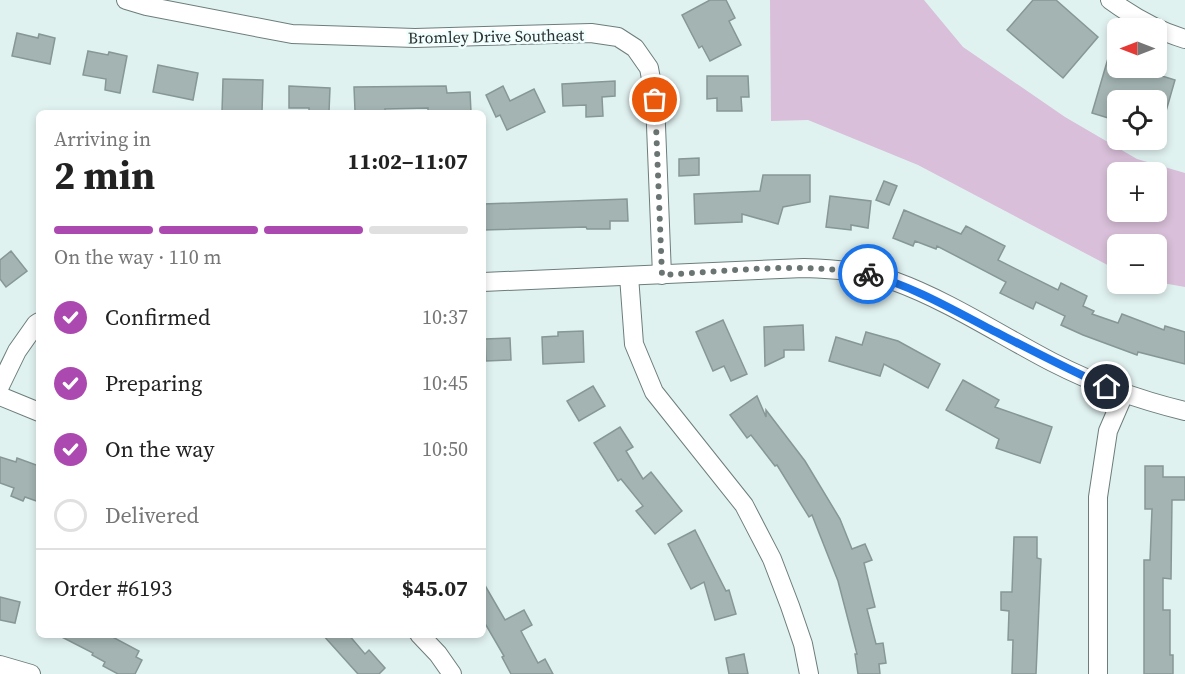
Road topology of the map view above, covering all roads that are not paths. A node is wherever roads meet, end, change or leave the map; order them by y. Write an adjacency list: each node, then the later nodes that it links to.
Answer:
1 (126, 0): 4 (street, Bromley Drive Southeast)
2 (1110, 0): 3 (street)
3 (1185, 39)
4 (662, 275): 5 (street); 9 (street)
5 (629, 276): 6 (street); 17 (street)
6 (486, 282)
7 (36, 324): 8 (street)
8 (0, 386)
9 (1124, 394): 12 (street); 18 (street)
10 (0, 396): 11 (street)
11 (36, 411)
12 (1185, 411)
13 (423, 638): 16 (street)
14 (0, 664): 15 (street)
15 (31, 674)
16 (452, 674)
17 (808, 674)
18 (1098, 674)

